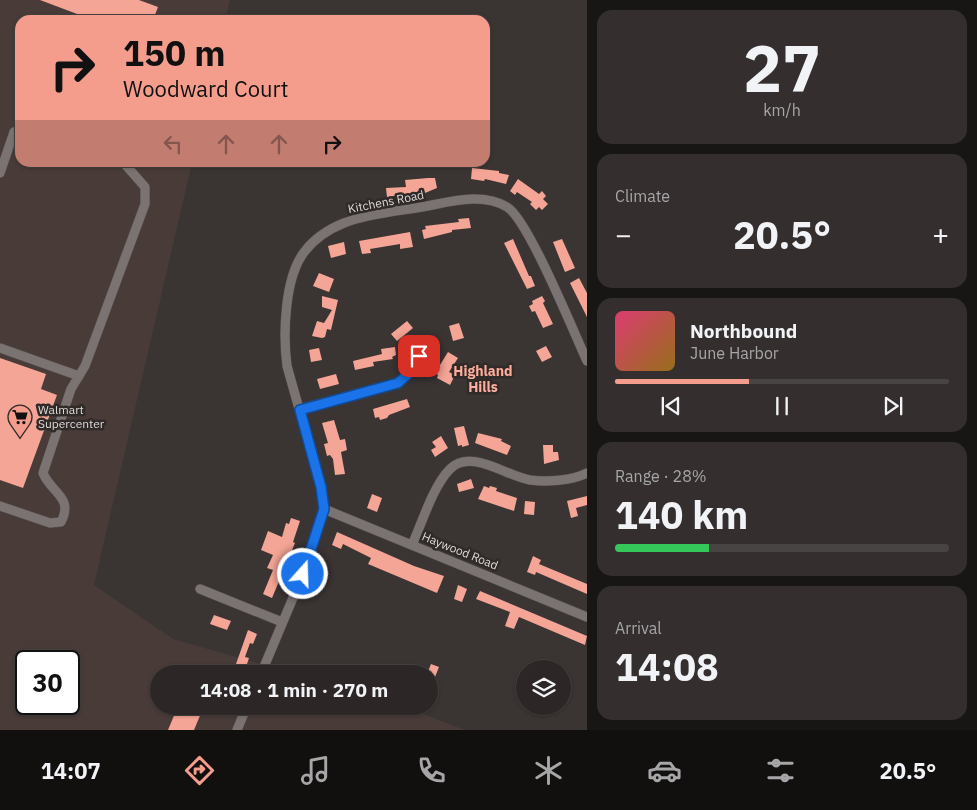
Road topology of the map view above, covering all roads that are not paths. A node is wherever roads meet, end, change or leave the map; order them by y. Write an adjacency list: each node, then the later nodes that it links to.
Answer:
1 (15, 132): 3 (street)
2 (127, 167): 7 (street)
3 (0, 173)
4 (0, 348): 7 (street)
5 (419, 356): 8 (street)
6 (587, 361): 8 (street, Kitchens Road)
7 (79, 376): 10 (street)
8 (300, 410): 11 (street, Kitchens Road)
9 (587, 473): 12 (street)
10 (0, 506)
11 (324, 509): 12 (street, Haywood Road); 15 (street, Kitchens Road)
12 (412, 545): 14 (street, Haywood Road)
13 (200, 589): 15 (street)
14 (587, 617)
15 (282, 622): 16 (street, Kitchens Road)
16 (265, 665)
17 (244, 715): 18 (street)
18 (238, 730)

